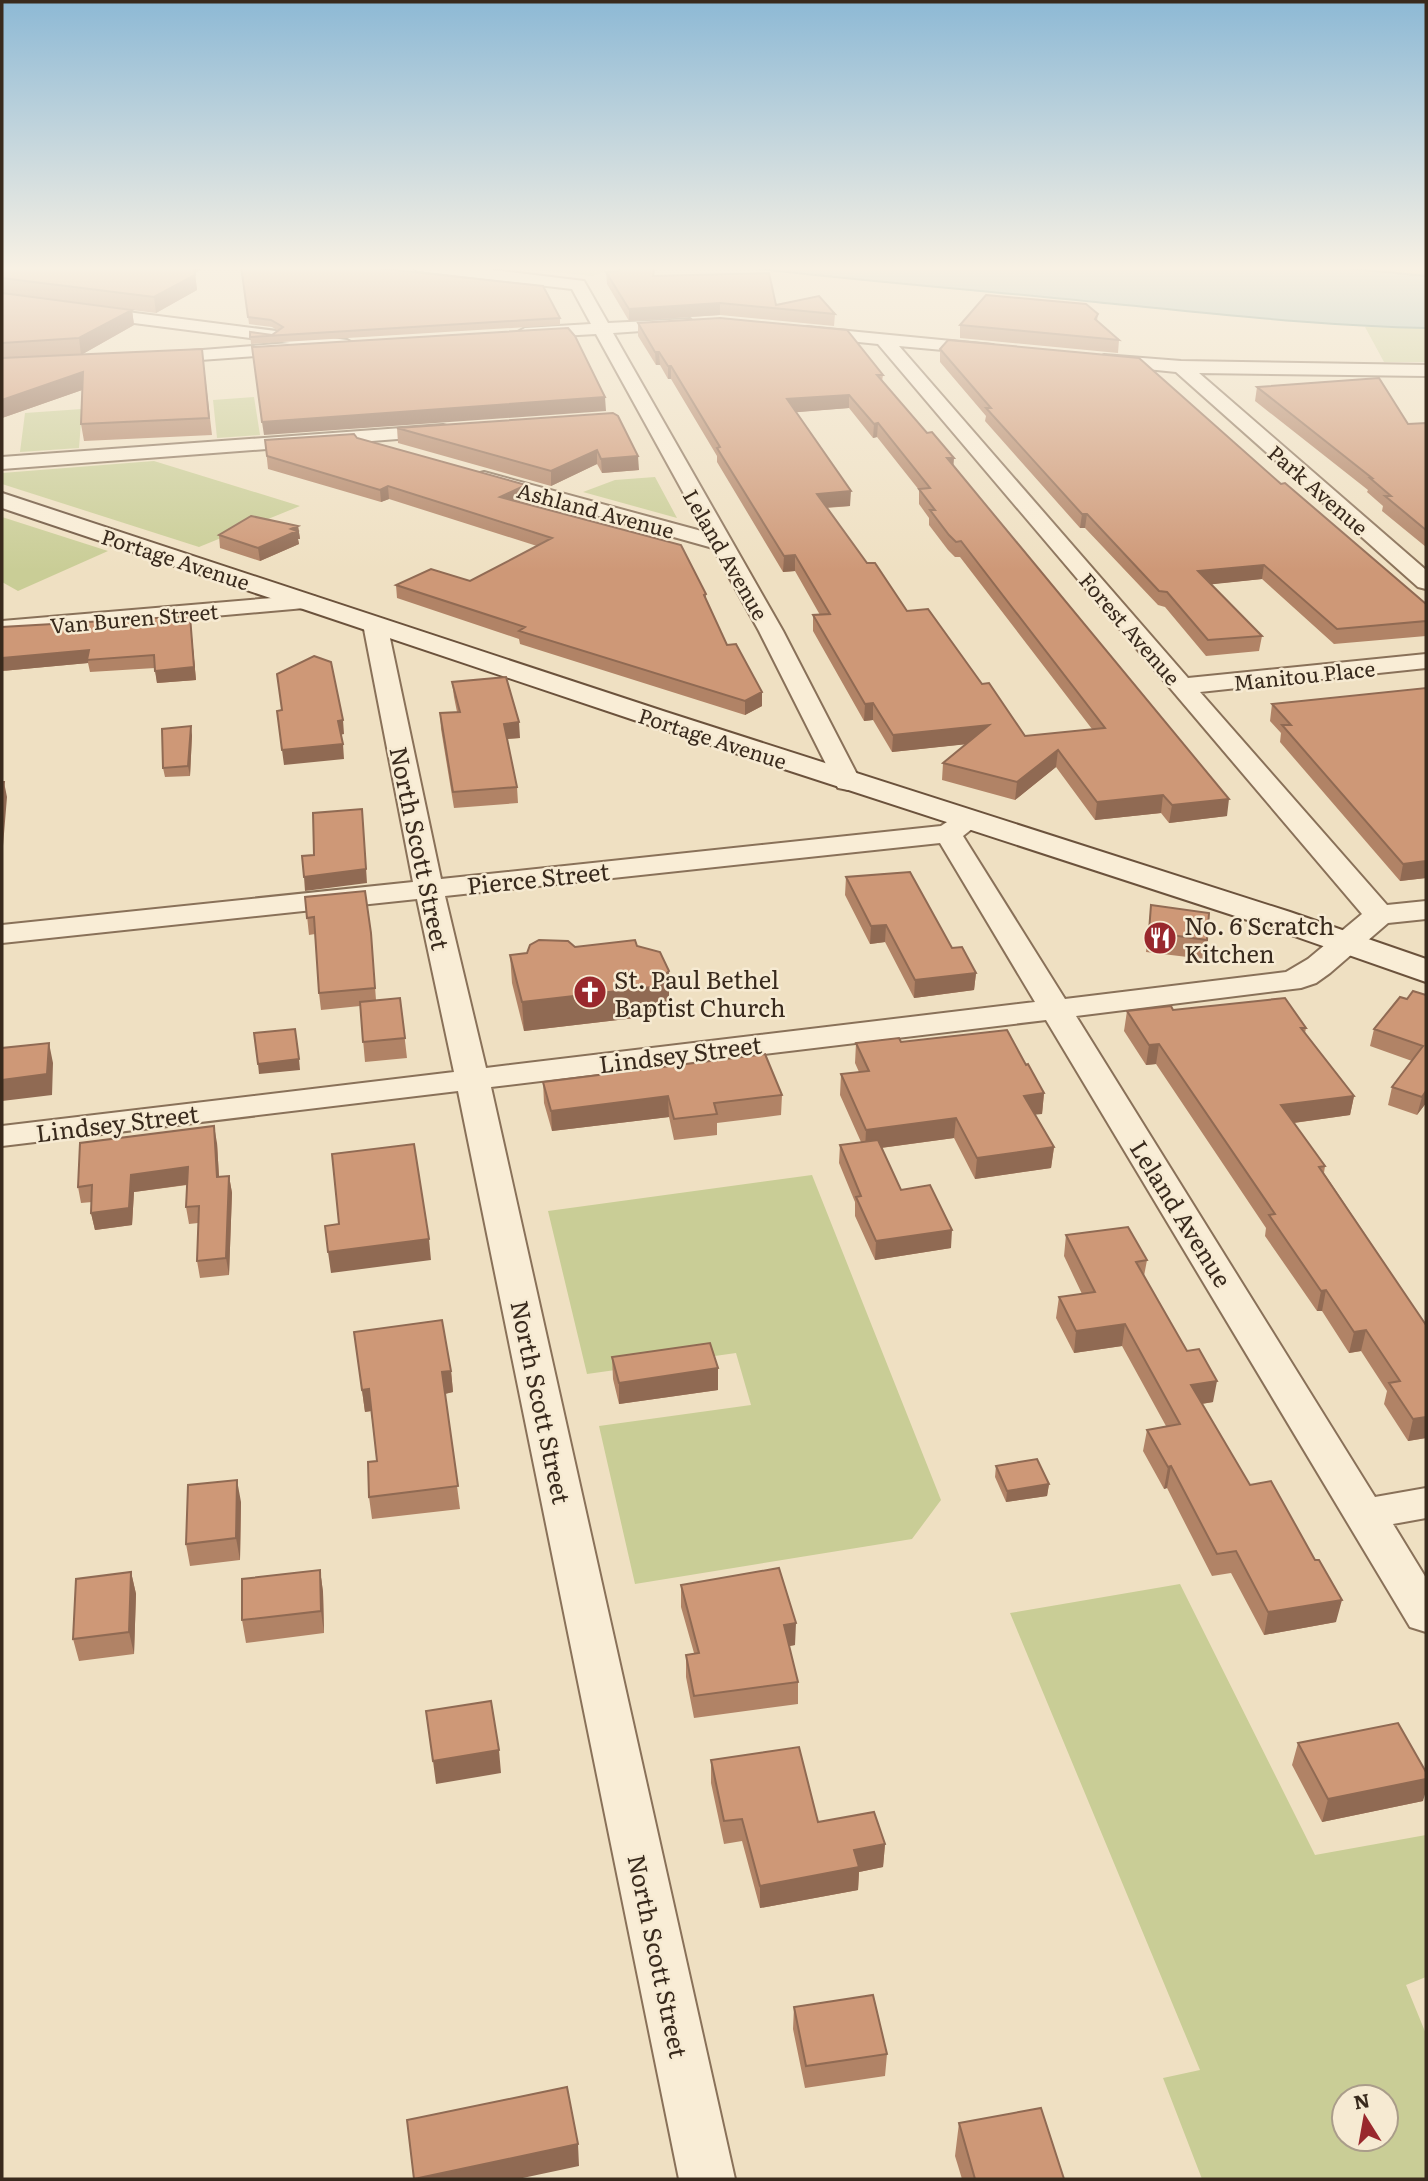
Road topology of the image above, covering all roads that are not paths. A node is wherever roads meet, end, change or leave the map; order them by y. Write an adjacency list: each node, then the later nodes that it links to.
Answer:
1 (625, 368): 6 (street, Leland Avenue)
2 (908, 368): 20 (street, Forest Avenue)
3 (1183, 368): 15 (street, Park Avenue)
4 (1290, 368): 5 (street)
5 (1426, 370)
6 (651, 416): 7 (street); 14 (street, Leland Avenue)
7 (627, 418)
8 (461, 430): 9 (street)
9 (350, 438): 10 (street); 11 (street)
10 (407, 456)
11 (2, 463)
12 (469, 474): 14 (street, Ashland Avenue)
13 (2, 500): 16 (main road, Portage Avenue)
14 (721, 543): 21 (street, Leland Avenue)
15 (1426, 582)
16 (308, 602): 17 (main road, Portage Avenue); 18 (street, Van Buren Street)
17 (375, 624): 21 (main road, Portage Avenue); 23 (street, North Scott Street)
18 (2, 628)
19 (1426, 661): 20 (street, Manitou Place)
20 (1181, 686): 25 (street, Forest Avenue)
21 (848, 782): 22 (main road, Portage Avenue)
22 (959, 827): 23 (street, Pierce Street); 27 (main road, Portage Avenue); 29 (street, Leland Avenue)
23 (429, 889): 26 (street, Pierce Street); 30 (street, North Scott Street)
24 (1426, 910): 25 (street)
25 (1379, 915): 27 (street, Lindsey Street)
26 (2, 934)
27 (1346, 944): 28 (main road, Portage Avenue); 29 (street, Lindsey Street)
28 (1426, 971)
29 (1055, 1007): 30 (street, Lindsey Street); 33 (street, Leland Avenue)
30 (472, 1079): 31 (street, Lindsey Street); 35 (street, North Scott Street)
31 (2, 1136)
32 (1426, 1503): 33 (street)
33 (1365, 1514): 34 (street, Leland Avenue)
34 (1426, 1615)
35 (707, 2179)

